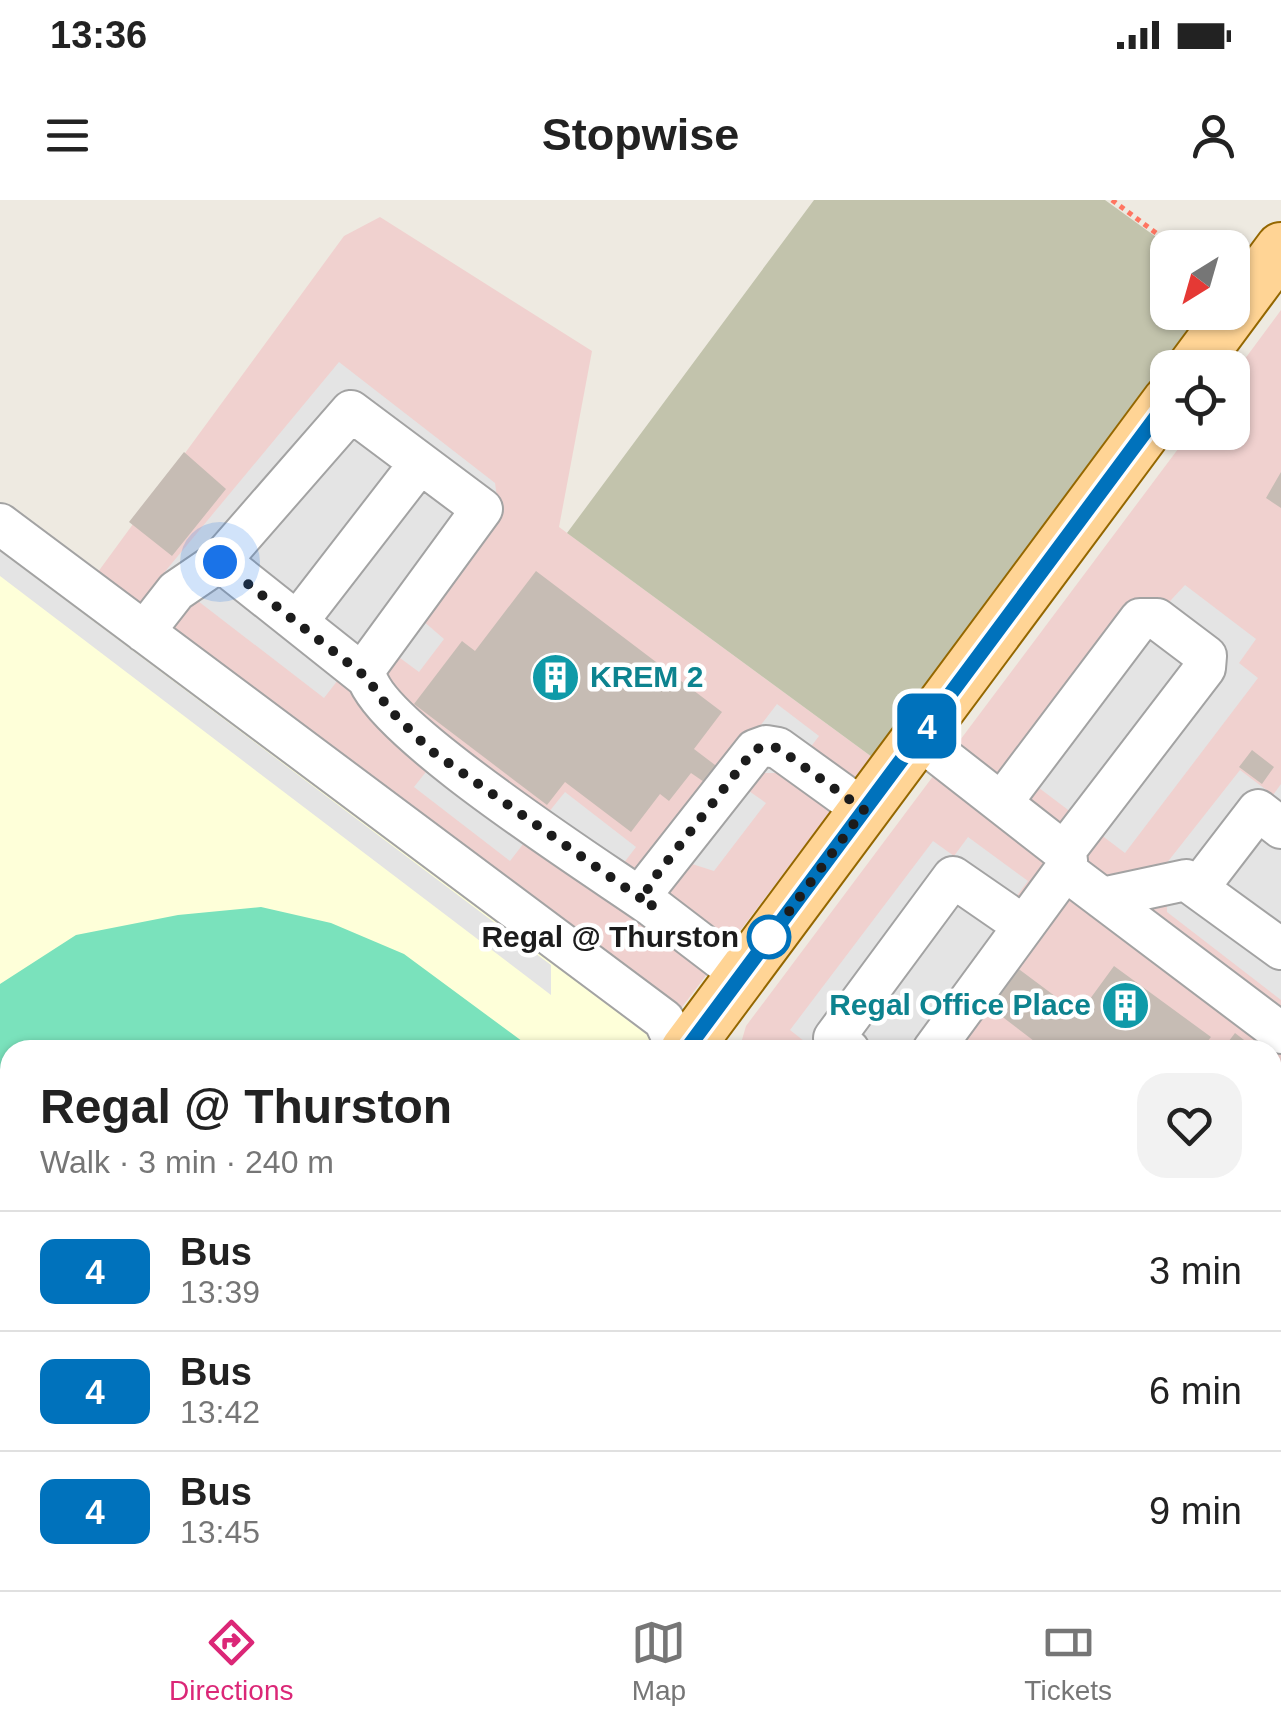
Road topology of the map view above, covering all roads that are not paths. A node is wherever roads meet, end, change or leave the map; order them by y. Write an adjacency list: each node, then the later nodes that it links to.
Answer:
1 (1281, 248): 2 (main road)
2 (1205, 350)
3 (1150, 425): 10 (main road)
4 (420, 463): 6 (street); 7 (street); 9 (street)
5 (0, 524): 8 (street)
6 (220, 562): 7 (street); 8 (street)
7 (297, 622): 9 (street)
8 (144, 632): 22 (street)
9 (366, 677): 16 (street)
10 (918, 738): 11 (street); 12 (main road)
11 (1002, 802): 14 (street); 14 (street)
12 (864, 810): 16 (street); 20 (main road)
13 (1281, 828): 15 (street)
14 (1065, 861): 17 (street); 18 (street)
15 (1198, 888): 17 (street); 19 (street)
16 (651, 896): 20 (street)
17 (1102, 898): 21 (street)
18 (1024, 926): 24 (street); 25 (street)
19 (1280, 947)
20 (742, 975): 23 (main road)
21 (1281, 1032)
22 (673, 1040)
23 (693, 1040)
24 (836, 1040)
25 (940, 1040)

